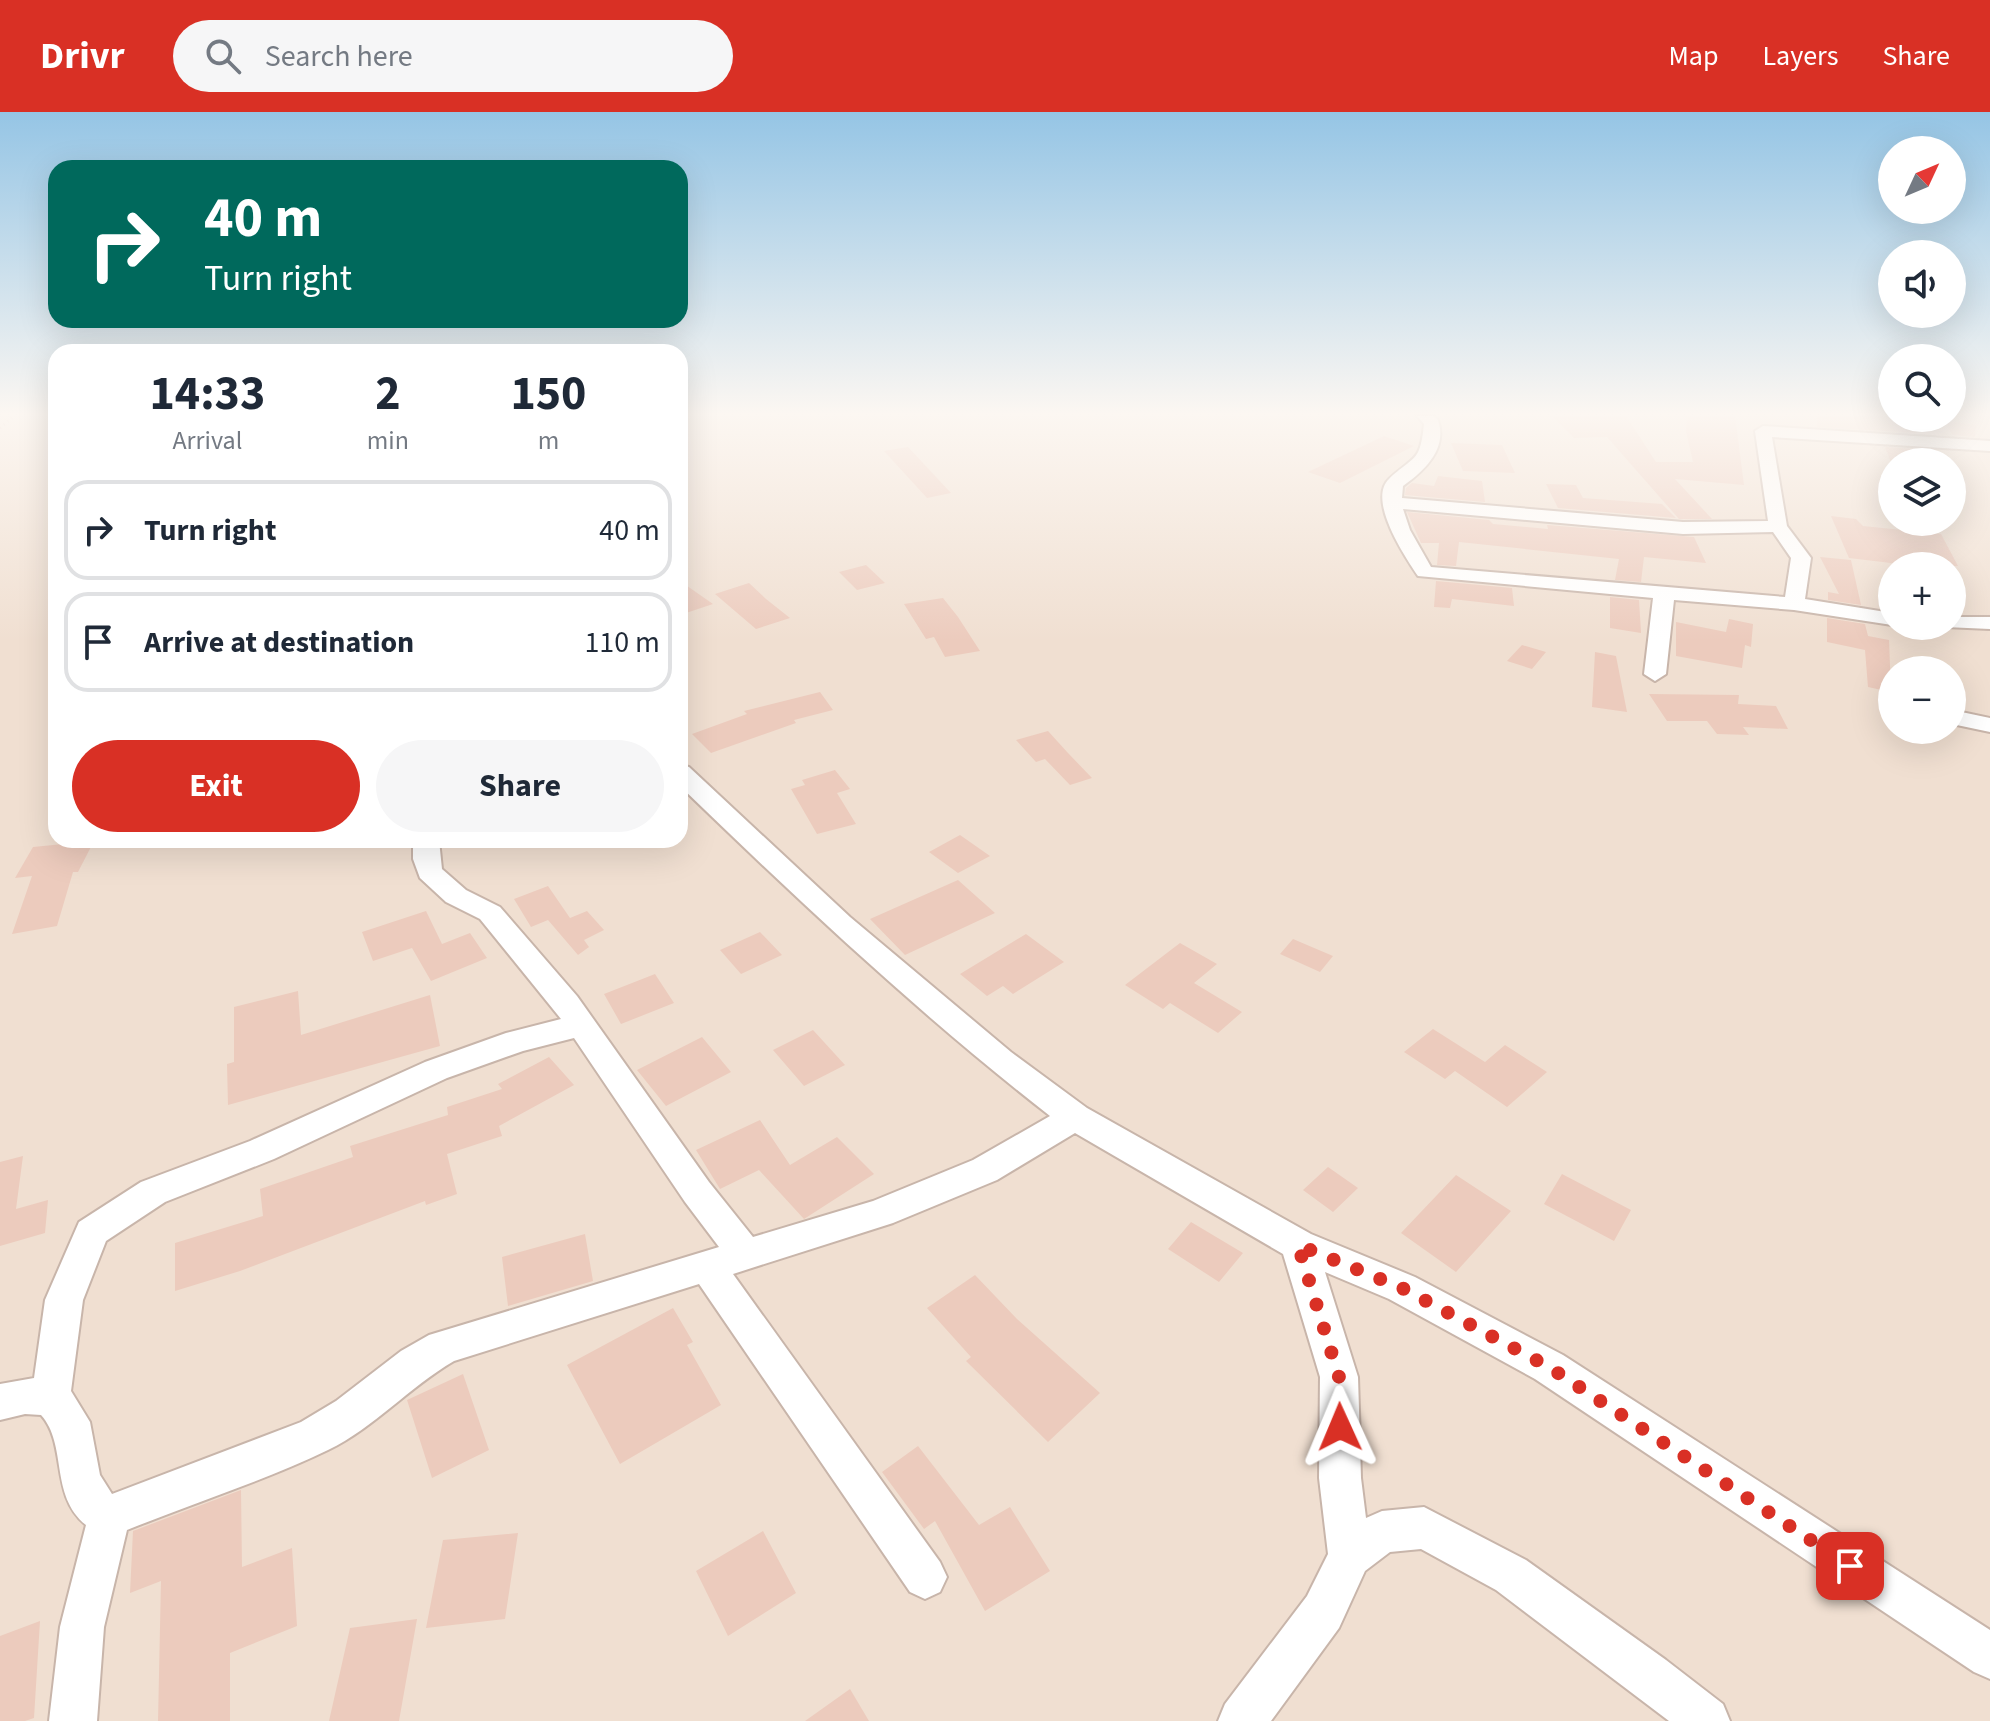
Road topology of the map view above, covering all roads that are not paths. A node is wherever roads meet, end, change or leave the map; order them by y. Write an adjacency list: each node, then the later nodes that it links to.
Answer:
1 (1393, 491): 3 (street)
2 (1772, 491): 4 (street)
3 (1391, 502): 4 (street); 5 (street)
4 (1778, 526): 6 (street)
5 (1664, 594): 6 (street); 10 (street)
6 (1794, 604): 7 (street)
7 (1878, 617)
8 (1966, 623): 9 (street)
9 (1990, 623)
10 (1655, 674)
11 (1966, 720): 12 (street)
12 (1990, 725)
13 (688, 780): 16 (street)
14 (426, 848): 15 (street)
15 (582, 1025): 18 (street); 20 (street)
16 (1075, 1117): 17 (street); 18 (street)
17 (1298, 1245): 23 (street); 25 (street)
18 (746, 1255): 19 (street)
19 (707, 1267): 22 (street); 24 (street)
20 (51, 1397): 21 (street); 22 (street)
21 (0, 1402)
22 (109, 1516): 26 (street)
23 (1350, 1556): 27 (street); 28 (street)
24 (925, 1577)
25 (1990, 1656)
26 (73, 1721)
27 (1242, 1721)
28 (1706, 1721)

